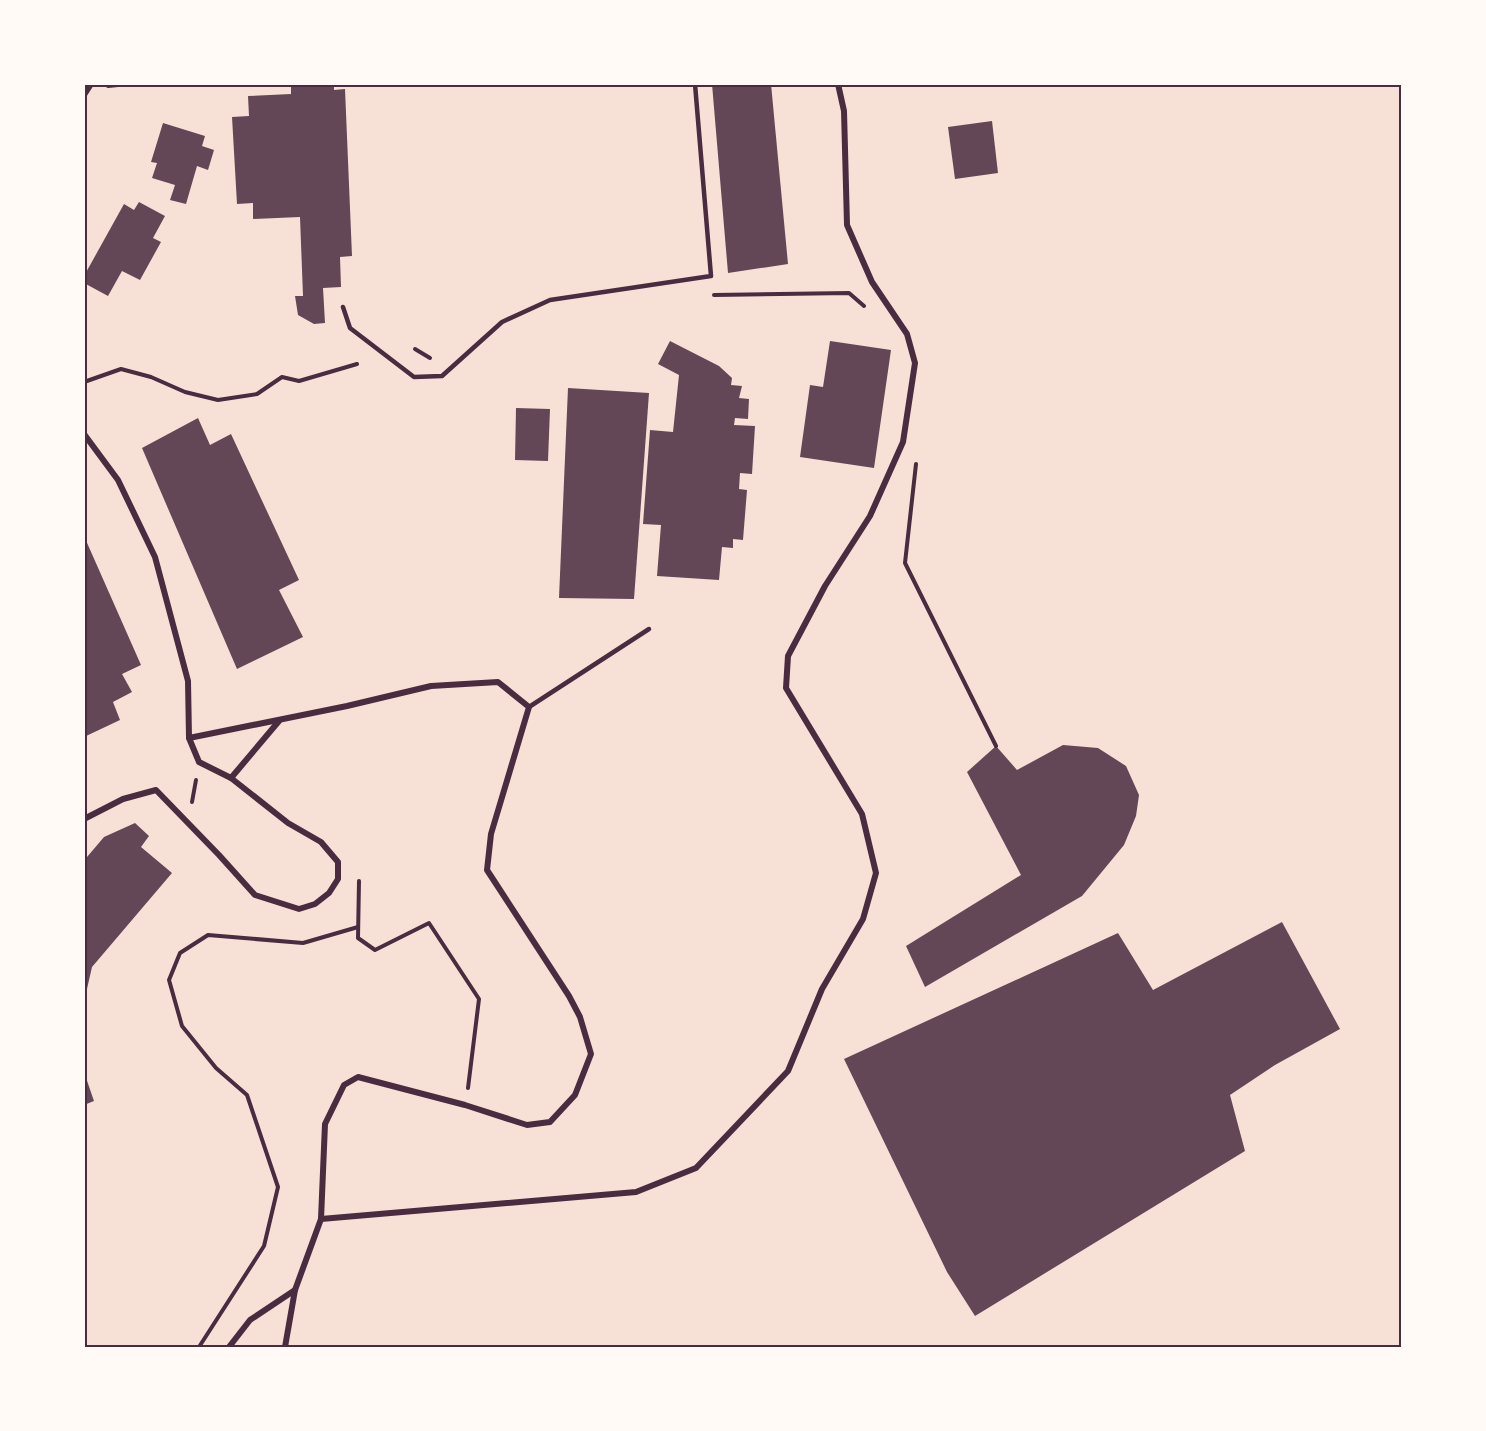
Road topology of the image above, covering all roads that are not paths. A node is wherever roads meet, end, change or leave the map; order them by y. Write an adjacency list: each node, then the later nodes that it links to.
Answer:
1 (91, 84): 4 (street)
2 (695, 84): 5 (lane)
3 (838, 84): 13 (street)
4 (84, 95)
5 (343, 307)
6 (84, 434): 10 (street)
7 (649, 629): 8 (lane)
8 (530, 707): 9 (street); 13 (street)
9 (279, 720): 10 (street); 11 (street)
10 (189, 738): 11 (street)
11 (231, 778): 12 (street)
12 (84, 819)
13 (321, 1219): 14 (street)
14 (295, 1290): 15 (street); 16 (street)
15 (229, 1347)
16 (285, 1347)

